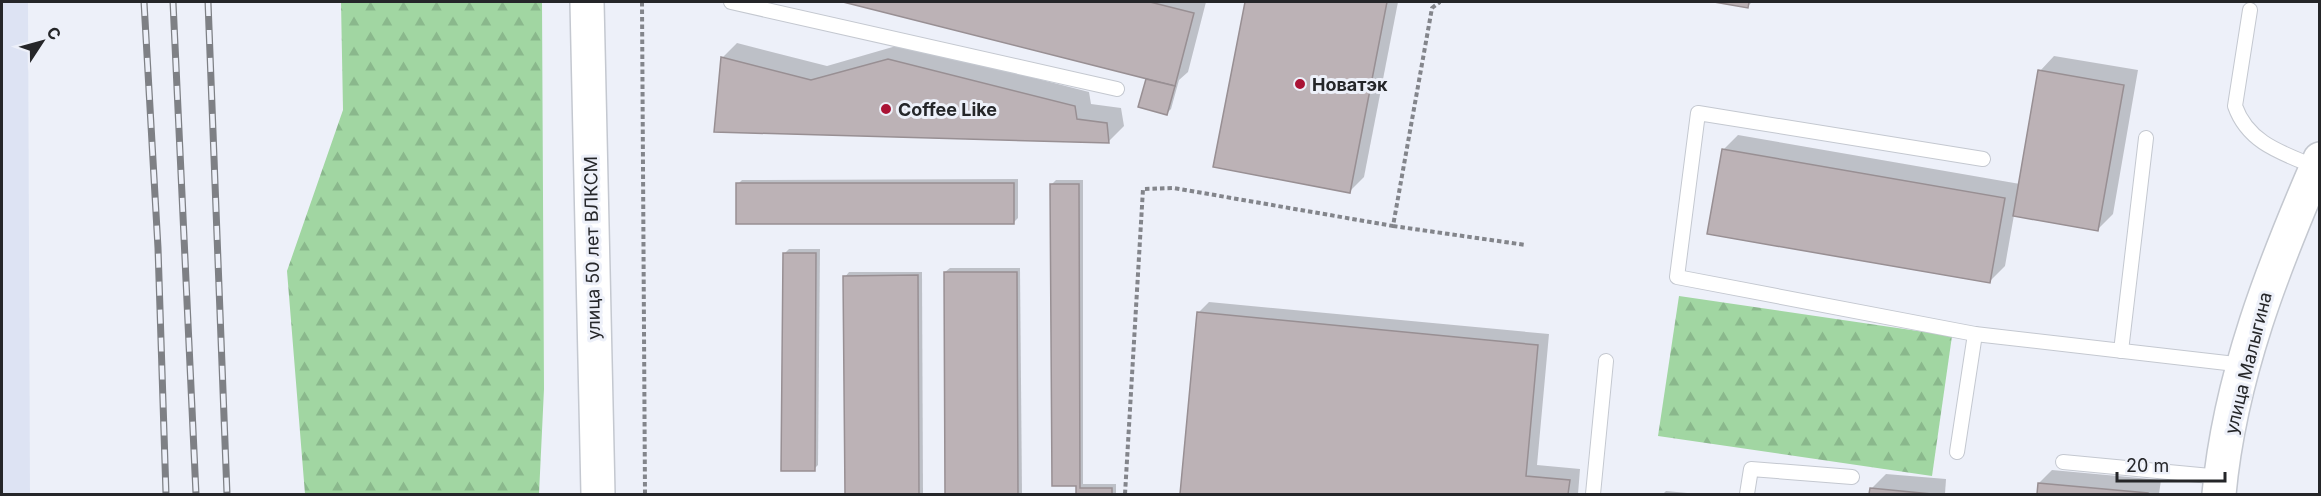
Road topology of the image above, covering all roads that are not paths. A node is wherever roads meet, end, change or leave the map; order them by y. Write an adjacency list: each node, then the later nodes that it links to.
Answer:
1 (587, 2): 16 (street, улица 50 лет ВЛКСМ)
2 (731, 2): 4 (lane)
3 (2250, 10): 7 (lane)
4 (1117, 89)
5 (2146, 138): 9 (lane)
6 (1983, 159): 8 (lane)
7 (2318, 163): 11 (street, улица Малыгина)
8 (1975, 334): 9 (lane); 12 (lane)
9 (2121, 351): 11 (lane)
10 (1606, 361): 17 (lane)
11 (2244, 365): 15 (street, улица Малыгина)
12 (1957, 452)
13 (2063, 462): 15 (lane)
14 (1852, 477): 18 (lane)
15 (2220, 486)
16 (598, 495)
17 (1593, 495)
18 (1747, 495)

